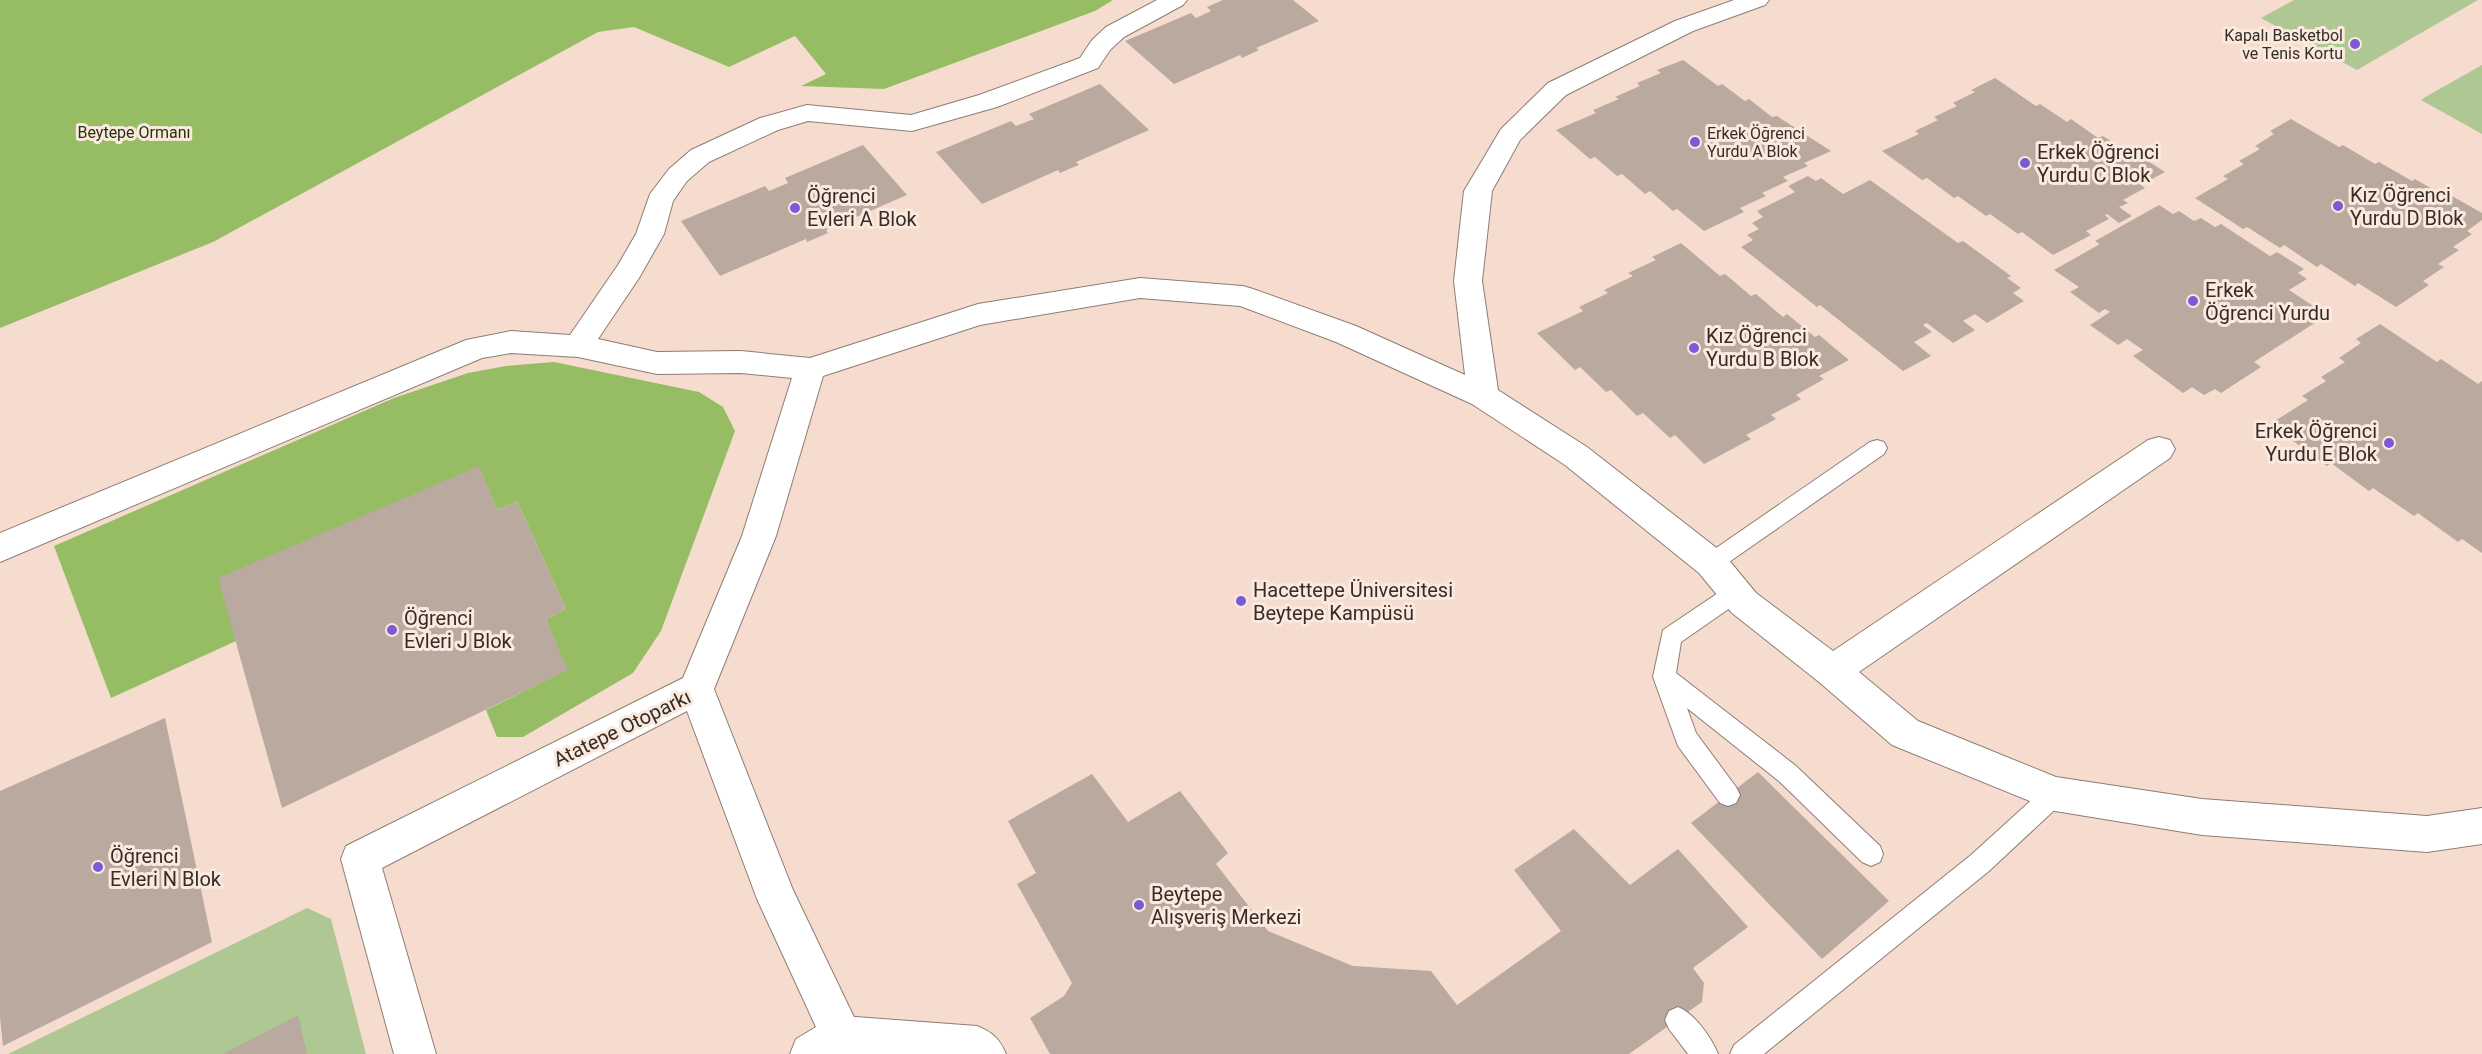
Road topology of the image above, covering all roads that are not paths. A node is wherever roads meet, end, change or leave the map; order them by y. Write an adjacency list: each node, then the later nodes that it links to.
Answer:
1 (1175, 0): 3 (street)
2 (1757, 0): 5 (street)
3 (578, 346): 4 (street); 8 (street)
4 (810, 369): 5 (street); 13 (street)
5 (1483, 396): 9 (street)
6 (1877, 448): 9 (lane)
7 (2159, 449): 11 (street)
8 (0, 549)
9 (1711, 563): 10 (street)
10 (1735, 592): 11 (street); 12 (lane)
11 (1832, 671): 14 (street)
12 (1664, 677): 15 (lane); 17 (lane)
13 (696, 689): 19 (street, Atatepe Otoparkı); 20 (street, Atatepe Otoparkı)
14 (2055, 794): 16 (street); 23 (lane)
15 (1728, 795)
16 (2482, 826)
17 (1871, 854)
18 (1678, 1020): 22 (lane)
19 (826, 1045): 21 (street)
20 (415, 1054)
21 (986, 1054)
22 (1705, 1054)
23 (1743, 1054)

